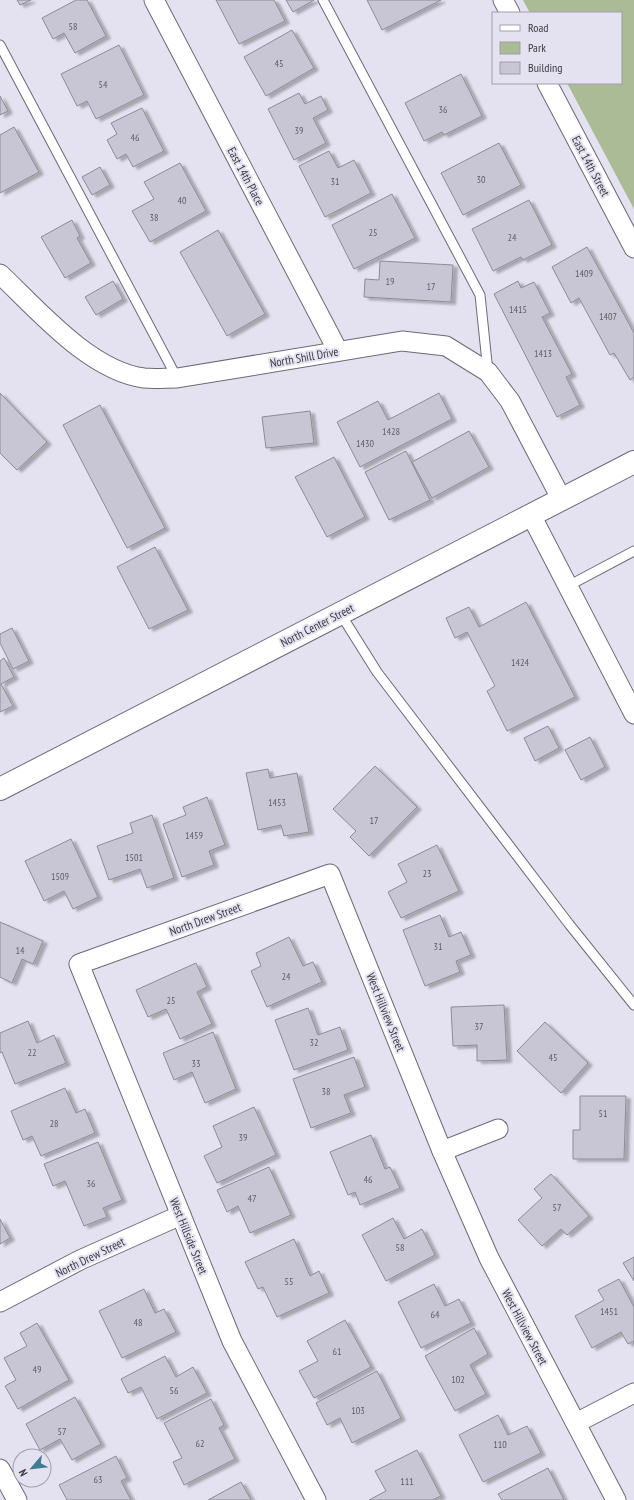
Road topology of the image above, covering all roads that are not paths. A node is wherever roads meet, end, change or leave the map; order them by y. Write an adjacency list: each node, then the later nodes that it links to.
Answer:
1 (154, 0): 9 (street, East 14th Place)
2 (323, 0): 10 (lane)
3 (503, 0): 4 (street)
4 (509, 12)
5 (0, 45): 11 (lane)
6 (548, 84): 7 (street, East 14th Street)
7 (634, 248)
8 (0, 274): 11 (street, North Shill Drive)
9 (338, 351): 10 (street, North Shill Drive); 11 (street, North Shill Drive)
10 (488, 372): 13 (street, North Shill Drive)
11 (177, 378)
12 (634, 462): 13 (street, North Center Street)
13 (562, 500): 14 (street, North Center Street)
14 (531, 515): 16 (street); 17 (street, North Center Street)
15 (634, 551): 16 (lane)
16 (568, 586): 18 (street)
17 (340, 613): 19 (street, North Center Street); 22 (lane)
18 (634, 714)
19 (0, 789)
20 (330, 874): 21 (street, North Drew Street); 24 (street, West Hillview Street)
21 (79, 964): 25 (street, West Hillside Street)
22 (634, 1005)
23 (498, 1129): 24 (street)
24 (442, 1151): 28 (street, West Hillview Street)
25 (181, 1215): 26 (street, North Drew Street); 31 (street, West Hillside Street)
26 (0, 1302)
27 (634, 1393): 28 (street)
28 (576, 1423): 32 (street, West Hillview Street)
29 (0, 1469): 30 (street)
30 (16, 1500)
31 (316, 1500)
32 (616, 1500)

